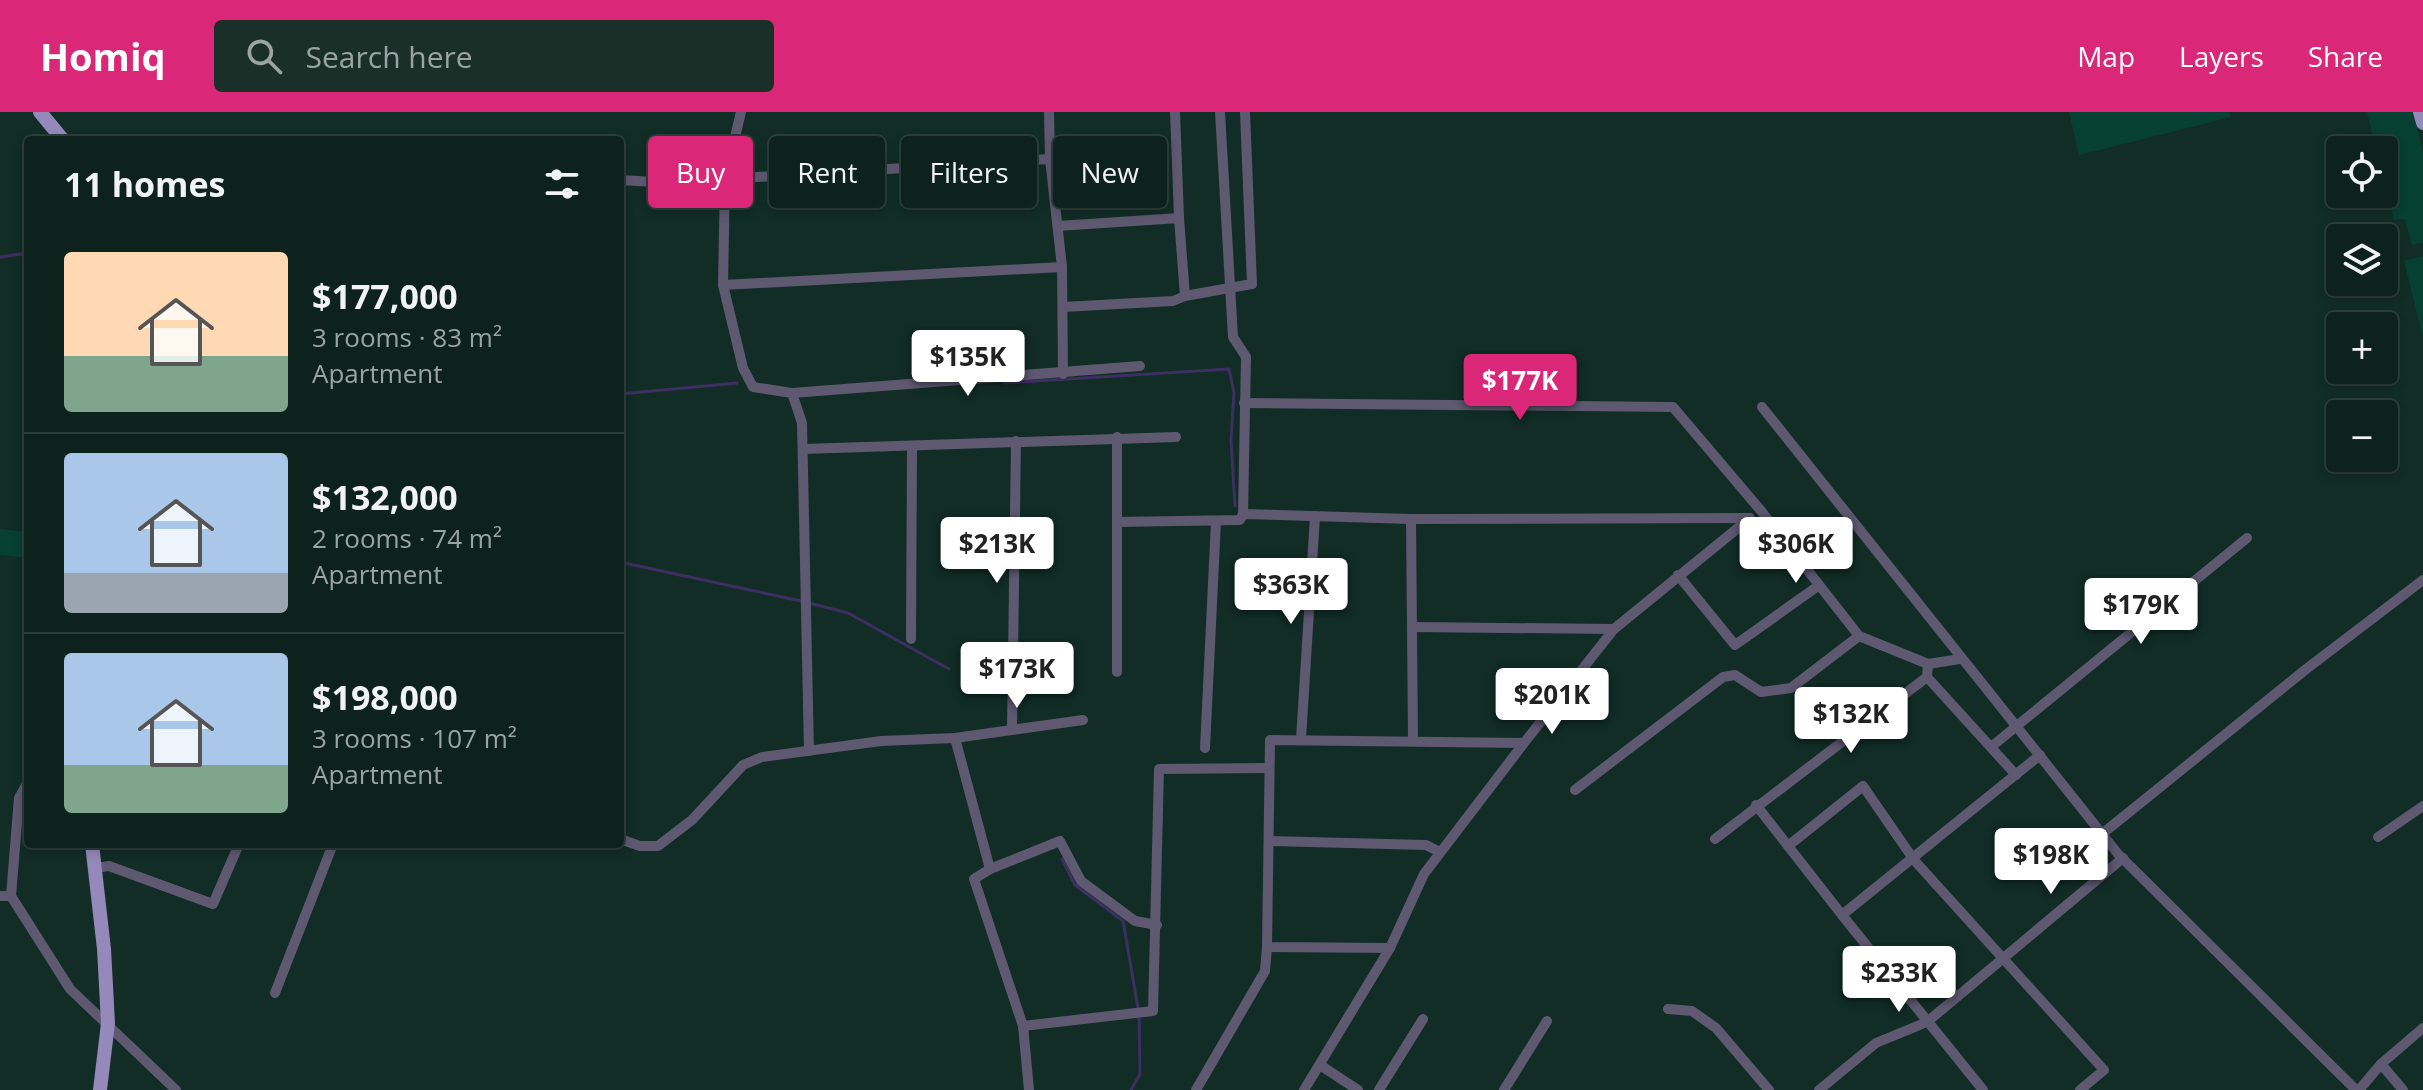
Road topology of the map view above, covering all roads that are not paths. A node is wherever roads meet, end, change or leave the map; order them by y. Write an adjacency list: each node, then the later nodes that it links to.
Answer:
1 (40, 112): 9 (main road)
2 (741, 112): 10 (street)
3 (1049, 112): 11 (street)
4 (1175, 112): 16 (street)
5 (1220, 112): 20 (street)
6 (1245, 112): 20 (street)
7 (2420, 112): 8 (main road)
8 (2423, 123)
9 (60, 136)
10 (735, 136)
11 (1050, 159): 13 (street); 17 (street)
12 (624, 180): 14 (street)
13 (753, 180)
14 (648, 181)
15 (724, 208): 19 (street)
16 (1179, 218): 17 (street); 21 (street)
17 (1058, 226): 18 (street)
18 (1062, 267): 19 (street); 22 (street)
19 (723, 285): 25 (street)
20 (1229, 288): 21 (street); 26 (street)
21 (1185, 296): 22 (street)
22 (1063, 307): 24 (street)
23 (1140, 366): 24 (street)
24 (1063, 374): 25 (street)
25 (792, 393): 32 (street)
26 (1244, 403): 33 (street); 34 (street)
27 (1762, 407): 48 (street)
28 (1117, 437): 29 (street); 30 (street); 39 (street)
29 (1176, 437)
30 (1016, 441): 31 (street); 53 (street)
31 (912, 446): 32 (street); 47 (street)
32 (803, 449): 61 (street)
33 (1762, 512): 37 (street); 43 (street)
34 (1243, 514): 35 (street); 38 (street)
35 (1315, 516): 36 (street); 56 (street)
36 (1411, 519): 37 (street); 44 (street)
37 (1749, 519): 41 (street)
38 (1216, 521): 39 (street); 60 (street)
39 (1117, 522): 50 (street)
40 (2247, 538): 54 (street)
41 (1678, 575): 43 (street); 45 (street)
42 (2423, 580): 69 (street)
43 (1818, 586): 46 (street)
44 (1412, 627): 45 (street); 57 (street)
45 (1614, 629): 58 (street)
46 (1859, 636): 49 (street); 66 (street)
47 (911, 639)
48 (1960, 659): 49 (street); 54 (street)
49 (1928, 664): 51 (street)
50 (1117, 672)
51 (1927, 677): 59 (street); 67 (street)
52 (1083, 720): 53 (street)
53 (1012, 728): 55 (street)
54 (2014, 728): 59 (street); 62 (street)
55 (955, 738): 61 (street); 82 (street)
56 (1301, 739): 57 (street); 63 (street)
57 (1413, 740): 58 (street)
58 (1524, 743): 78 (street)
59 (1991, 747): 64 (street)
60 (1205, 748)
61 (809, 751): 72 (street)
62 (2040, 755): 64 (street); 69 (street)
63 (1269, 768): 73 (street); 85 (street)
64 (2016, 775): 80 (street)
65 (24, 789): 83 (street)
66 (1575, 790)
67 (1756, 805): 71 (street); 74 (street)
68 (2423, 806): 70 (street)
69 (2102, 834): 79 (street)
70 (2378, 837)
71 (1715, 839)
72 (624, 840)
73 (1270, 841): 78 (street); 86 (street)
74 (1788, 846): 80 (street); 84 (street)
75 (92, 848): 81 (main road)
76 (237, 848): 81 (street)
77 (331, 848): 89 (street)
78 (1440, 852): 87 (street)
79 (2123, 858): 88 (street); 111 (street)
80 (1914, 860): 84 (street); 88 (street)
81 (95, 868): 94 (main road)
82 (990, 869): 85 (street); 95 (street)
83 (5, 896): 94 (street)
84 (1842, 915): 93 (street)
85 (1157, 925): 95 (street)
86 (1267, 947): 87 (street); 102 (street)
87 (1390, 948): 98 (street)
88 (2000, 960): 93 (street); 110 (street)
89 (275, 993)
90 (1668, 1009): 107 (street)
91 (1423, 1019): 105 (street)
92 (1547, 1021): 106 (street)
93 (1927, 1022): 108 (street); 109 (street)
94 (108, 1023): 99 (main road); 100 (street)
95 (1023, 1026): 101 (street)
96 (2423, 1028): 97 (street)
97 (2381, 1064): 111 (street); 112 (street)
98 (1320, 1065): 103 (street); 104 (street)
99 (100, 1090)
100 (176, 1090)
101 (1029, 1090)
102 (1196, 1090)
103 (1304, 1090)
104 (1358, 1090)
105 (1379, 1090)
106 (1504, 1090)
107 (1769, 1090)
108 (1819, 1090)
109 (1983, 1090)
110 (2080, 1090)
111 (2358, 1090)
112 (2403, 1090)

